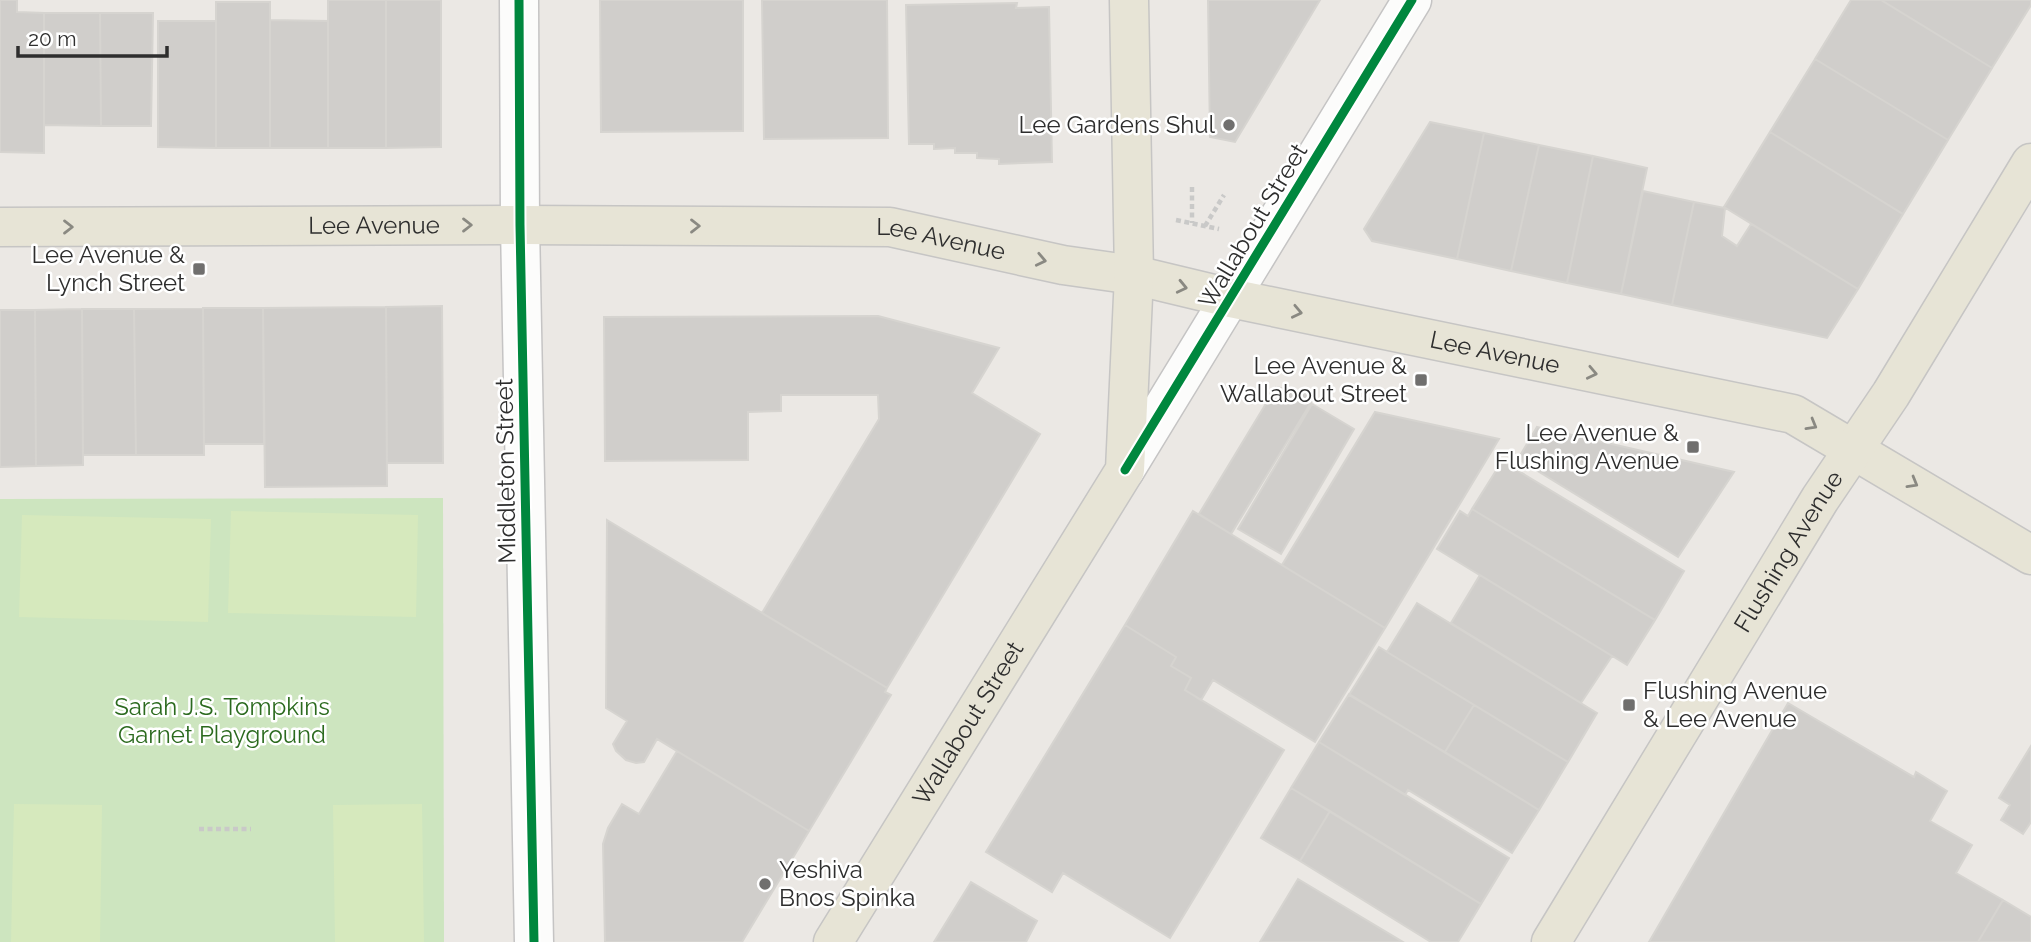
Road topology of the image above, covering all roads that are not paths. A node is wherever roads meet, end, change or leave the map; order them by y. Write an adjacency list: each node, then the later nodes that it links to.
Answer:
1 (519, 0): 5 (street, Middleton Street)
2 (1129, 0): 7 (main road, Wallabout Street)
3 (1412, 0): 8 (street, Wallabout Street)
4 (2031, 163): 9 (main road, Flushing Avenue)
5 (520, 225): 6 (main road, Lee Avenue, one-way to 5); 7 (main road, Lee Avenue, one-way to 7); 12 (street, Middleton Street)
6 (0, 228)
7 (1133, 275): 8 (main road, Lee Avenue, one-way to 8); 10 (main road, Wallabout Street)
8 (1230, 298): 9 (main road, Lee Avenue, one-way to 9); 10 (street, Wallabout Street)
9 (1854, 449): 11 (main road, Lee Avenue, one-way to 11); 14 (main road, Flushing Avenue)
10 (1125, 470): 13 (main road, Wallabout Street)
11 (2031, 555)
12 (534, 942)
13 (834, 942)
14 (1551, 942)

